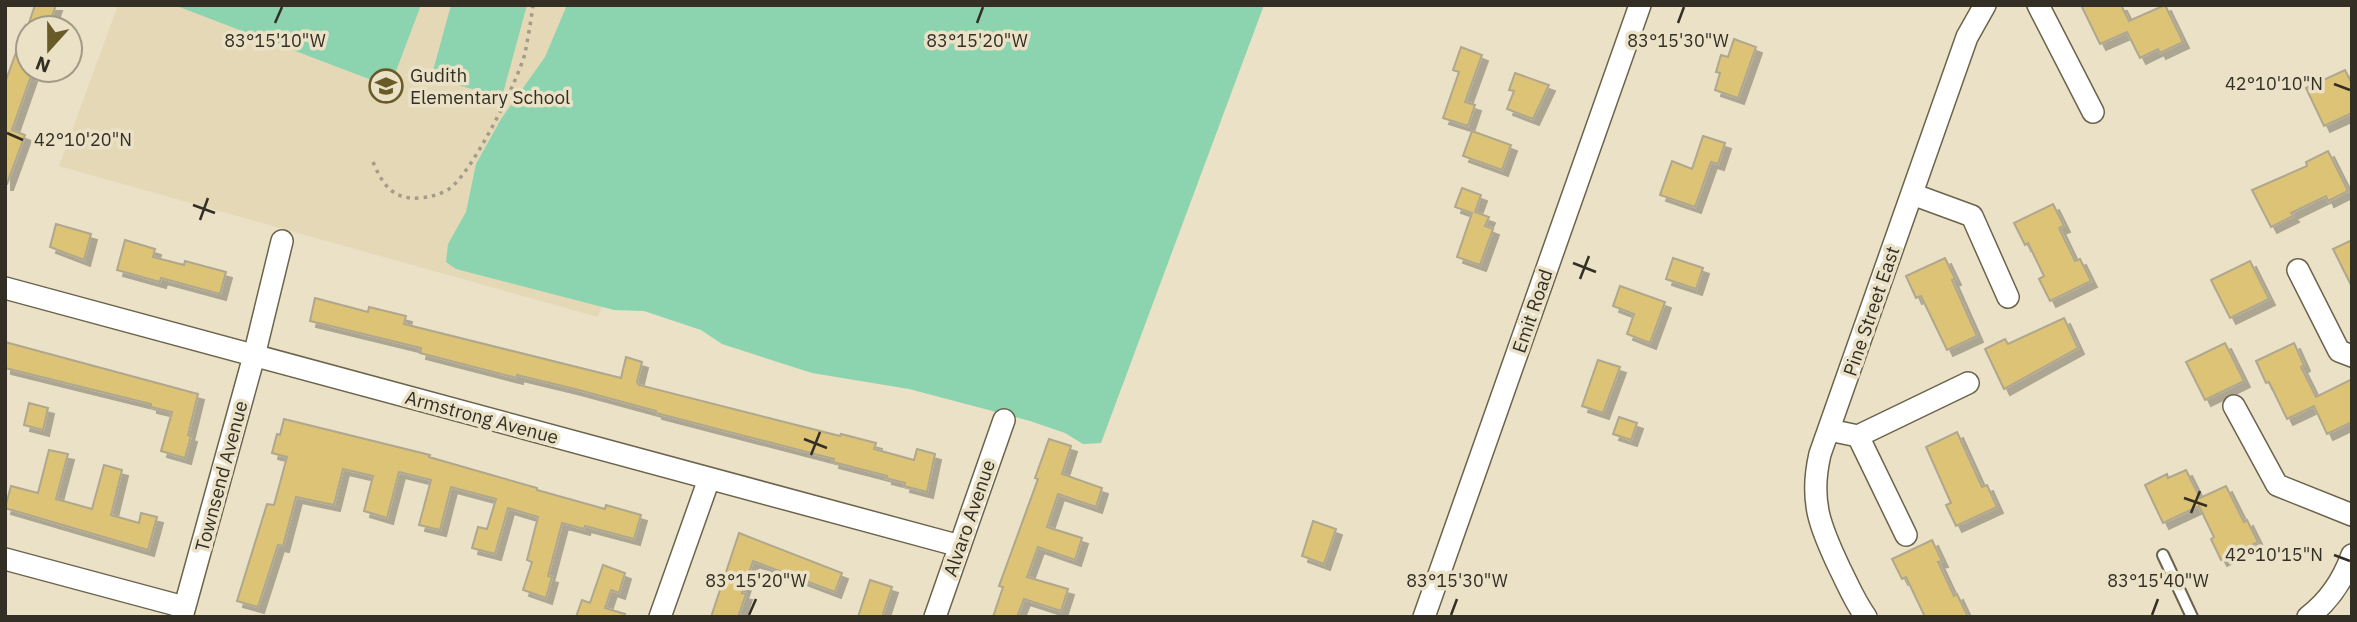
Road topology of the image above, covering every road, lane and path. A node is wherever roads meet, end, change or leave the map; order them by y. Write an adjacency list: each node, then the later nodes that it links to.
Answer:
1 (533, 5): 6 (path)
2 (1640, 5): 30 (street, Emit Road)
3 (1985, 5): 7 (street, Pine Street East)
4 (2038, 5): 5 (street)
5 (2093, 112)
6 (373, 162)
7 (1912, 194): 11 (street); 17 (street, Pine Street East)
8 (282, 240): 12 (street, Townsend Avenue)
9 (2298, 270): 13 (street)
10 (5, 288): 12 (street, Armstrong Avenue)
11 (2008, 297)
12 (256, 345): 19 (street, Armstrong Avenue); 27 (street, Townsend Avenue)
13 (2352, 356)
14 (1968, 383): 18 (street)
15 (2234, 406): 20 (street)
16 (1004, 420): 22 (street, Alvaro Avenue)
17 (1829, 430): 18 (street); 31 (street, Pine Street East)
18 (1858, 436): 21 (street)
19 (709, 479): 22 (street, Armstrong Avenue); 28 (street)
20 (2352, 516)
21 (1906, 535)
22 (960, 546): 29 (street, Alvaro Avenue)
23 (2163, 555): 32 (lane)
24 (2352, 555): 26 (street)
25 (5, 559): 27 (street)
26 (2345, 585): 33 (street)
27 (183, 612)
28 (660, 617)
29 (935, 617)
30 (1424, 617)
31 (1866, 617)
32 (2192, 617)
33 (2308, 617)

